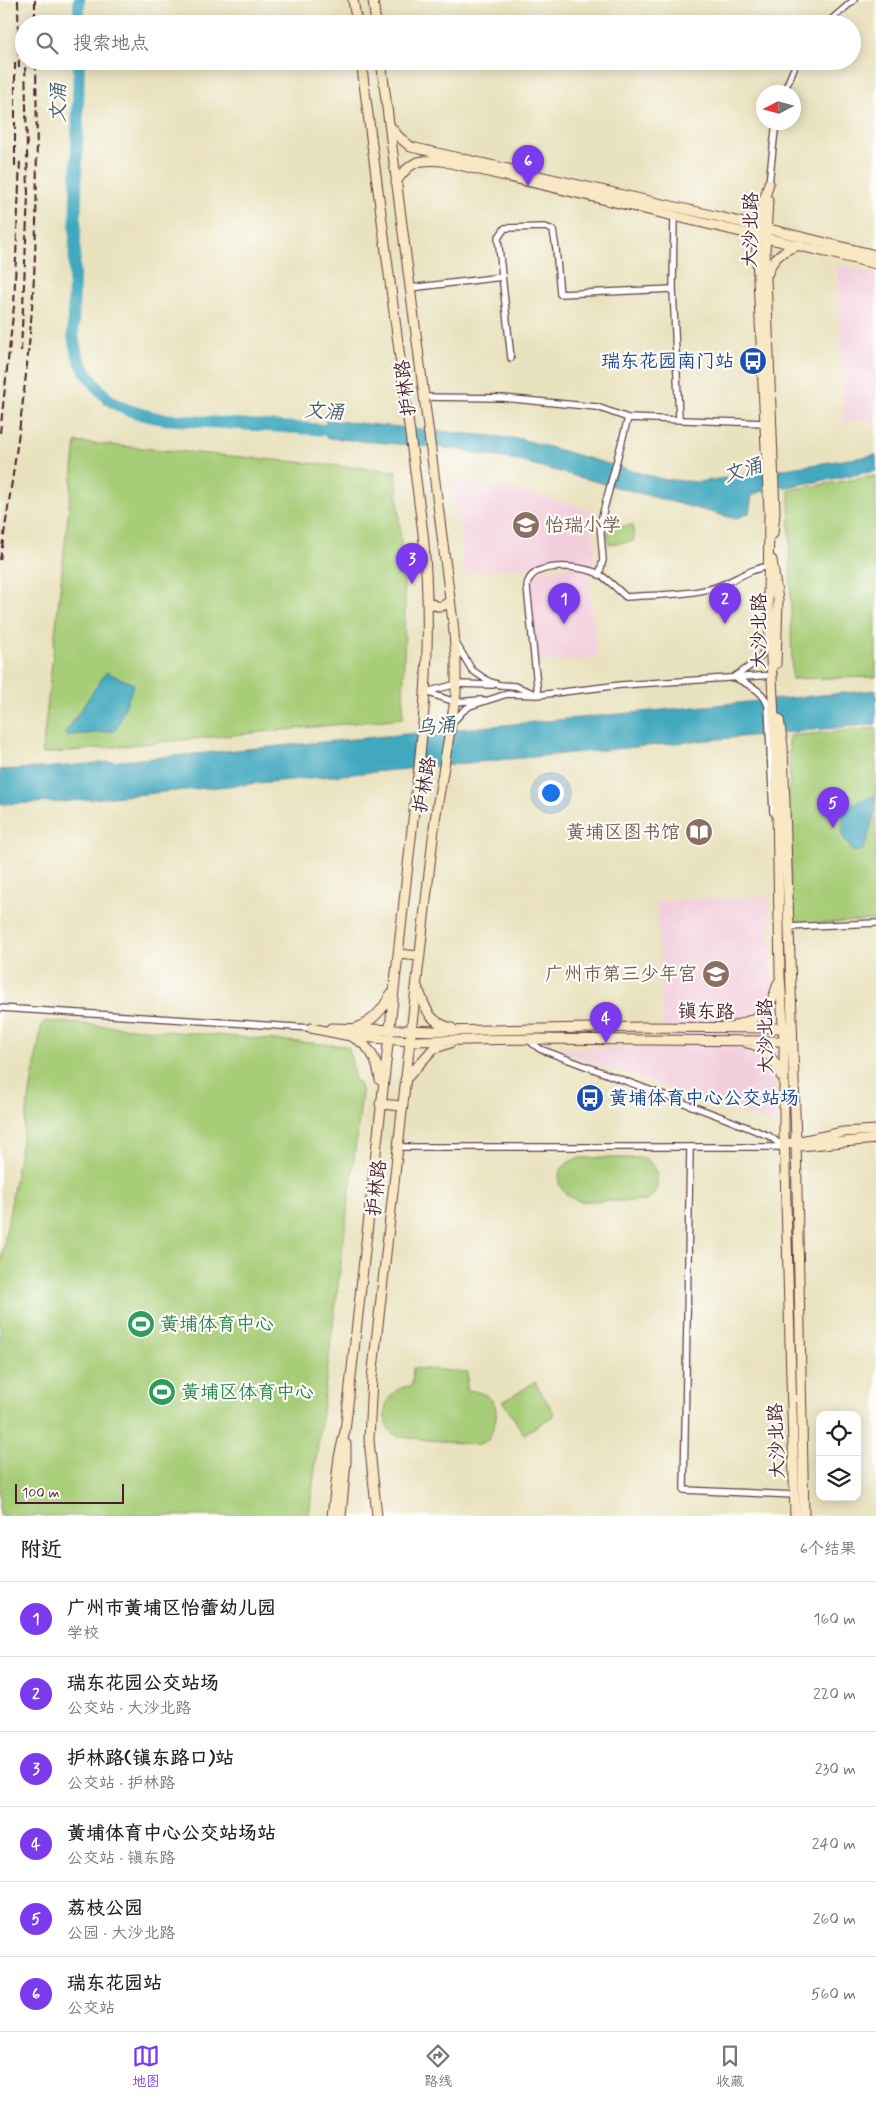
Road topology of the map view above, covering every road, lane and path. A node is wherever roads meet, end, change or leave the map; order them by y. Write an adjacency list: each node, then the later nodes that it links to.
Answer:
1 (354, 0): 4 (street)
2 (373, 0): 5 (street)
3 (854, 0): 6 (street)
4 (355, 15)
5 (375, 15)
6 (836, 15)
7 (362, 70): 33 (street, 护林路)
8 (382, 70): 11 (street, 护林路)
9 (793, 70): 10 (street)
10 (787, 85)
11 (388, 123): 13 (street, 护林路); 15 (street)
12 (775, 130): 14 (street)
13 (396, 182): 15 (street); 22 (street, 护林路)
14 (769, 183): 16 (street, 大沙北路)
15 (674, 211): 16 (street); 23 (street)
16 (761, 232): 17 (street); 18 (street); 21 (street, 大沙北路); 28 (street, 大沙北路)
17 (800, 245): 19 (street); 21 (street)
18 (876, 255)
19 (876, 264)
20 (502, 277): 22 (street); 23 (street); 24 (street)
21 (767, 278): 29 (street, 大沙北路)
22 (410, 288): 25 (street, 护林路)
23 (673, 289): 27 (street)
24 (511, 358)
25 (423, 397): 26 (street); 32 (street, 护林路)
26 (628, 418): 27 (street); 31 (street)
27 (679, 419): 28 (street)
28 (765, 422): 29 (street, 大沙北路)
29 (770, 449): 30 (street, 大沙北路); 30 (street, 大沙北路)
30 (770, 566): 31 (street); 34 (street, 大沙北路); 36 (street, 大沙北路)
31 (599, 574): 42 (street)
32 (450, 600): 33 (street); 35 (street, 护林路)
33 (427, 601): 40 (street, 护林路)
34 (770, 636): 36 (street, 大沙北路); 37 (street)
35 (455, 642): 38 (street, 护林路); 39 (street)
36 (773, 675): 37 (street); 41 (street, 大沙北路)
37 (734, 677): 41 (street); 42 (street)
38 (457, 684): 39 (street); 40 (street); 44 (street, 护林路)
39 (500, 685): 42 (street)
40 (426, 692): 44 (street); 48 (street, 护林路)
41 (772, 694): 47 (street, 大沙北路); 50 (street, 大沙北路)
42 (538, 695): 43 (street)
43 (491, 699): 44 (street); 45 (street)
44 (455, 702): 45 (street, 护林路)
45 (452, 724): 49 (street, 护林路)
46 (876, 923): 47 (street)
47 (788, 927): 55 (street, 大沙北路)
48 (398, 954): 49 (street); 52 (street, 护林路)
49 (420, 956): 51 (street, 护林路)
50 (780, 975): 55 (street, 大沙北路); 56 (street)
51 (417, 984): 57 (street, 护林路); 58 (street)
52 (394, 986): 59 (street); 60 (street, 护林路)
53 (0, 1008): 54 (street)
54 (311, 1028): 59 (street, 镇东路)
55 (788, 1028): 56 (street, 镇东路); 65 (street); 73 (street, 大沙北路)
56 (723, 1029): 58 (street, 镇东路); 64 (street)
57 (411, 1031): 58 (street, 镇东路); 60 (street, 镇东路); 62 (street, 护林路)
58 (462, 1031)
59 (351, 1032): 60 (street, 镇东路); 68 (street)
60 (388, 1035): 62 (street, 镇东路); 68 (street, 护林路)
61 (531, 1039): 63 (street, 镇东路); 64 (street, 镇东路); 75 (street)
62 (410, 1041): 63 (street, 镇东路); 66 (street, 护林路)
63 (462, 1041): 66 (street)
64 (728, 1041): 65 (street, 镇东路); 67 (street)
65 (784, 1041): 67 (street, 大沙北路)
66 (405, 1080): 70 (street, 护林路)
67 (783, 1080): 75 (street, 大沙北路)
68 (382, 1092): 69 (street, 护林路)
69 (380, 1104): 70 (street); 77 (street, 护林路)
70 (403, 1106): 74 (street, 护林路)
71 (876, 1130): 73 (street)
72 (876, 1139): 73 (street)
73 (796, 1144): 75 (street); 83 (street, 大沙北路)
74 (398, 1147): 76 (street); 81 (street, 护林路)
75 (784, 1147): 76 (street); 78 (street, 大沙北路)
76 (690, 1148): 78 (street)
77 (345, 1431): 79 (street, 护林路); 80 (street)
78 (794, 1496): 82 (street, 大沙北路)
79 (332, 1516)
80 (341, 1516)
81 (377, 1516)
82 (795, 1516)
83 (804, 1516)

